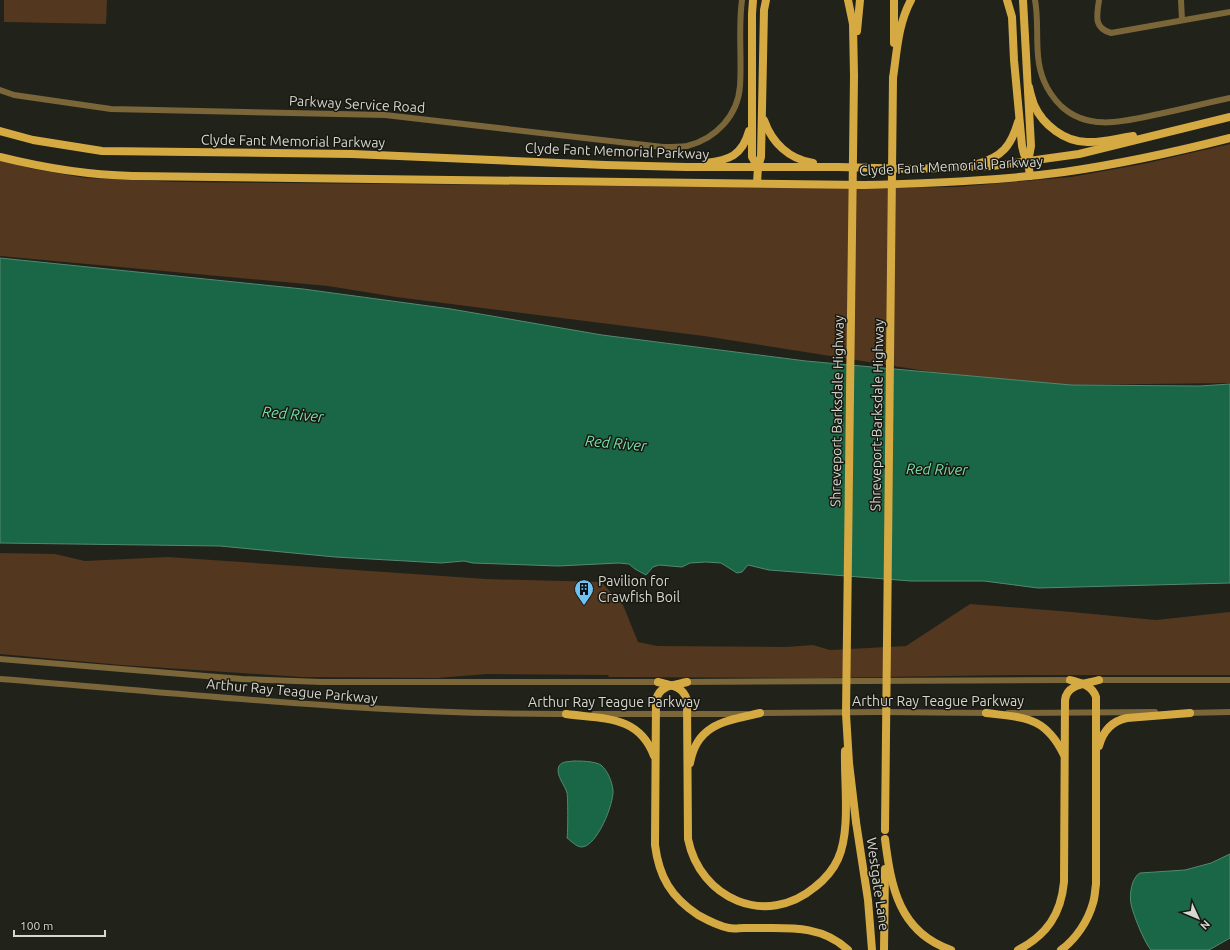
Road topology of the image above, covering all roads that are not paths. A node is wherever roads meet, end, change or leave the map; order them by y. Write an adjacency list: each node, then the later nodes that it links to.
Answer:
1 (742, 0): 18 (street, Parkway Service Road)
2 (753, 0): 23 (main road)
3 (766, 0): 20 (main road)
4 (848, 0): 15 (main road)
5 (860, 0): 15 (main road, Shreveport Barksdale Highway)
6 (894, 0): 16 (main road, Shreveport-Barksdale Highway)
7 (911, 0): 16 (main road)
8 (1007, 0): 22 (main road)
9 (1023, 0): 17 (main road)
10 (1035, 0): 19 (street)
11 (1099, 0): 14 (street)
12 (1181, 0): 14 (street)
13 (1230, 12): 14 (street)
14 (1182, 20)
15 (854, 76): 53 (main road, Shreveport Barksdale Highway, bridge)
16 (893, 78): 59 (main road, Shreveport-Barksdale Highway, bridge)
17 (1029, 87): 24 (main road); 28 (main road)
18 (0, 90)
19 (1230, 98)
20 (762, 115): 29 (main road); 31 (main road)
21 (1230, 117): 24 (main road, Clyde Fant Memorial Parkway)
22 (1019, 118): 28 (main road); 32 (main road)
23 (752, 123): 30 (main road); 31 (main road)
24 (1199, 124): 28 (main road, Clyde Fant Memorial Parkway)
25 (0, 131): 30 (main road, Clyde Fant Memorial Parkway)
26 (1230, 138): 33 (main road, Clyde Fant Memorial Parkway)
27 (0, 157): 34 (main road, Clyde Fant Memorial Parkway)
28 (1028, 162): 32 (main road, Clyde Fant Memorial Parkway); 33 (main road)
29 (839, 166): 31 (main road, Clyde Fant Memorial Parkway); 32 (main road, Clyde Fant Memorial Parkway)
30 (686, 167): 31 (main road, Clyde Fant Memorial Parkway)
31 (758, 167): 34 (main road)
32 (962, 168)
33 (1030, 176): 34 (main road, Clyde Fant Memorial Parkway)
34 (758, 184)
35 (0, 659): 40 (street, Arthur Ray Teague Parkway)
36 (0, 679): 50 (street, Arthur Ray Teague Parkway)
37 (1070, 680): 38 (street, Arthur Ray Teague Parkway); 41 (street, Arthur Ray Teague Parkway); 42 (main road)
38 (1099, 680): 39 (street, Arthur Ray Teague Parkway); 42 (main road)
39 (1230, 680)
40 (658, 682): 41 (street, Arthur Ray Teague Parkway); 43 (main road)
41 (687, 682): 43 (main road)
42 (1084, 684): 44 (main road); 45 (main road)
43 (671, 685): 51 (main road); 52 (main road)
44 (1065, 712): 45 (street, Arthur Ray Teague Parkway); 48 (street, Arthur Ray Teague Parkway); 55 (main road)
45 (1097, 712): 49 (street, Arthur Ray Teague Parkway); 54 (main road)
46 (1230, 712): 49 (street, Arthur Ray Teague Parkway)
47 (760, 713): 48 (street, Arthur Ray Teague Parkway); 52 (street, Arthur Ray Teague Parkway); 57 (main road)
48 (986, 713): 55 (main road)
49 (1190, 713): 54 (main road)
50 (566, 714): 51 (street, Arthur Ray Teague Parkway); 56 (main road)
51 (656, 714): 52 (street, Arthur Ray Teague Parkway); 56 (main road)
52 (687, 714): 57 (main road)
53 (846, 714): 57 (main road, bridge); 58 (main road, Shreveport Barksdale Highway, bridge)
54 (1097, 754): 66 (main road)
55 (1065, 757): 65 (main road)
56 (656, 762): 61 (main road)
57 (688, 782)
58 (856, 822): 62 (main road, Westgate Lane)
59 (885, 830): 60 (main road, Westgate Lane)
60 (885, 839): 63 (main road, Westgate Lane); 64 (main road)
61 (848, 950)
62 (872, 950)
63 (884, 950)
64 (951, 950)
65 (1018, 950)
66 (1061, 950)

